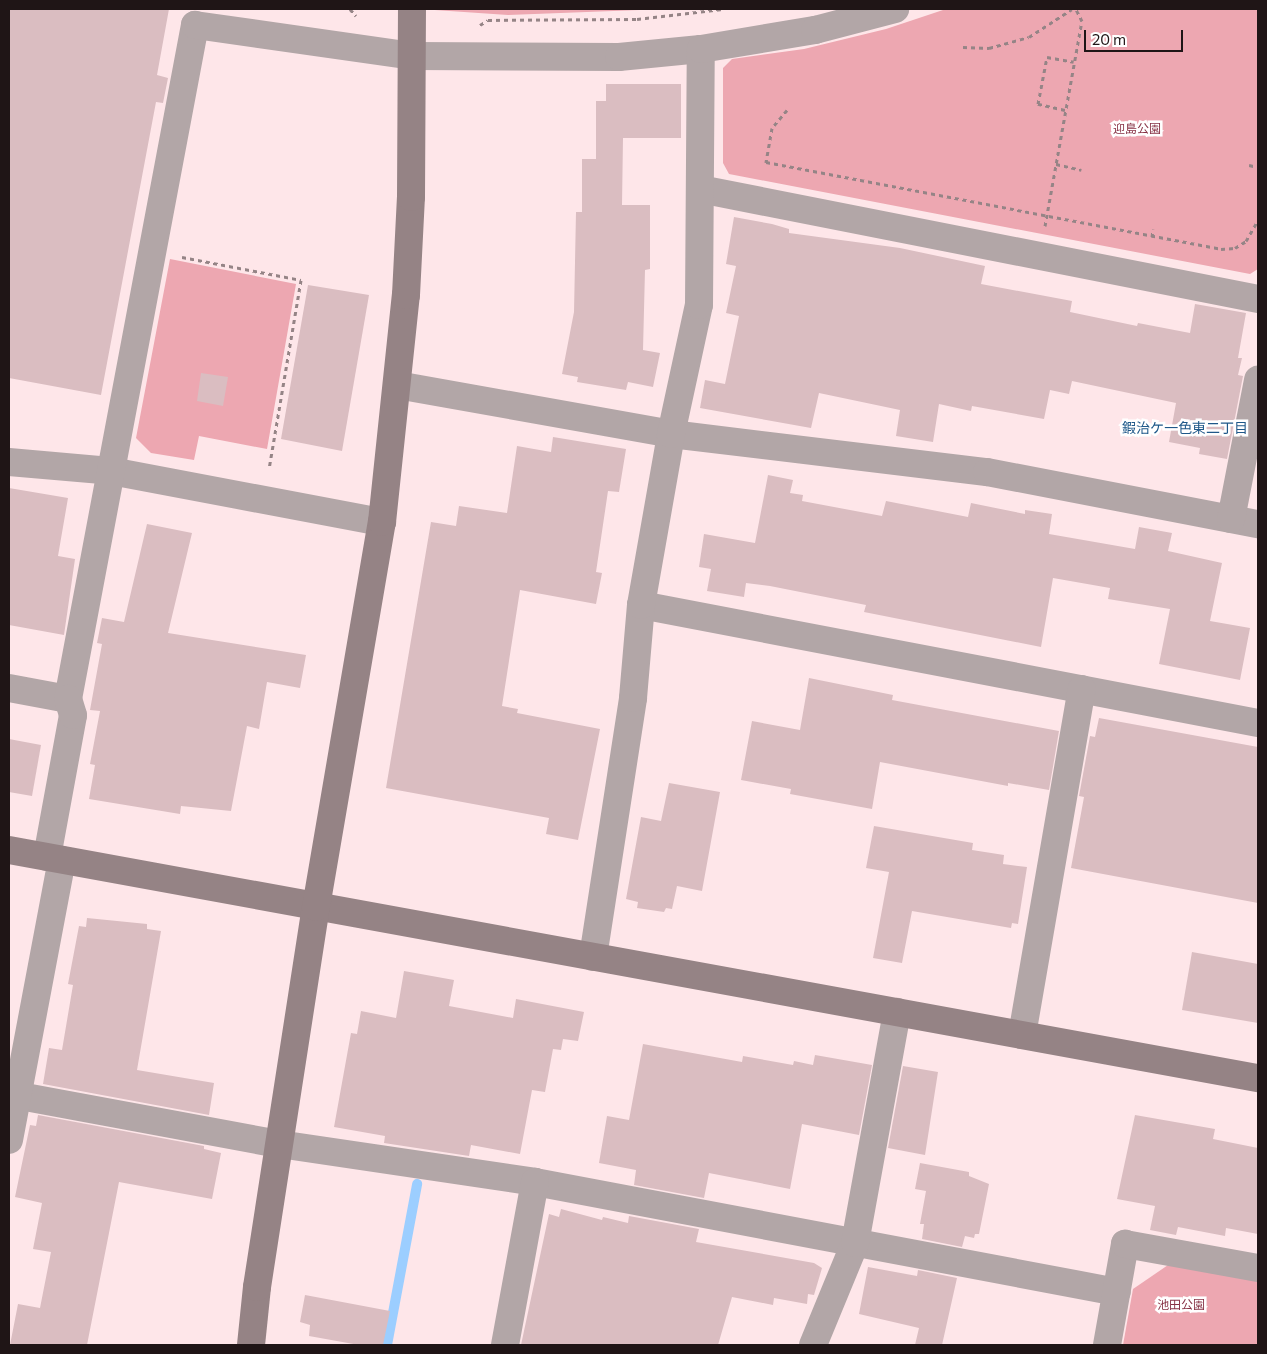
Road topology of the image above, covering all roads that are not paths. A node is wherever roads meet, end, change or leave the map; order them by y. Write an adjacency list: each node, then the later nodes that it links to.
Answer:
1 (895, 9): 3 (street)
2 (412, 12): 4 (street)
3 (701, 49): 4 (street); 5 (street)
4 (413, 56): 8 (street); 11 (street)
5 (700, 189): 6 (street); 9 (street)
6 (1258, 299)
7 (1258, 380): 12 (street)
8 (397, 386): 9 (street); 13 (street)
9 (671, 434): 12 (street); 15 (street)
10 (9, 462): 11 (street)
11 (111, 471): 13 (street); 18 (street)
12 (1231, 519): 14 (street)
13 (382, 522): 22 (street)
14 (1258, 524)
15 (641, 605): 17 (street); 23 (street)
16 (9, 688): 18 (street)
17 (1082, 689): 19 (street); 25 (street)
18 (68, 699): 21 (street)
19 (1258, 723)
20 (9, 850): 21 (street)
21 (55, 858): 22 (street); 27 (street)
22 (316, 907): 23 (street); 29 (street)
23 (593, 957): 24 (street)
24 (897, 1012): 25 (street); 31 (street)
25 (1022, 1035): 26 (street)
26 (1258, 1078)
27 (13, 1095): 28 (street); 29 (street)
28 (9, 1140)
29 (279, 1144): 30 (street); 34 (street)
30 (536, 1182): 31 (street); 35 (street)
31 (855, 1242): 33 (street); 36 (street)
32 (1258, 1268): 33 (street)
33 (1117, 1292): 37 (street)
34 (251, 1345)
35 (505, 1345)
36 (813, 1345)
37 (1107, 1345)

